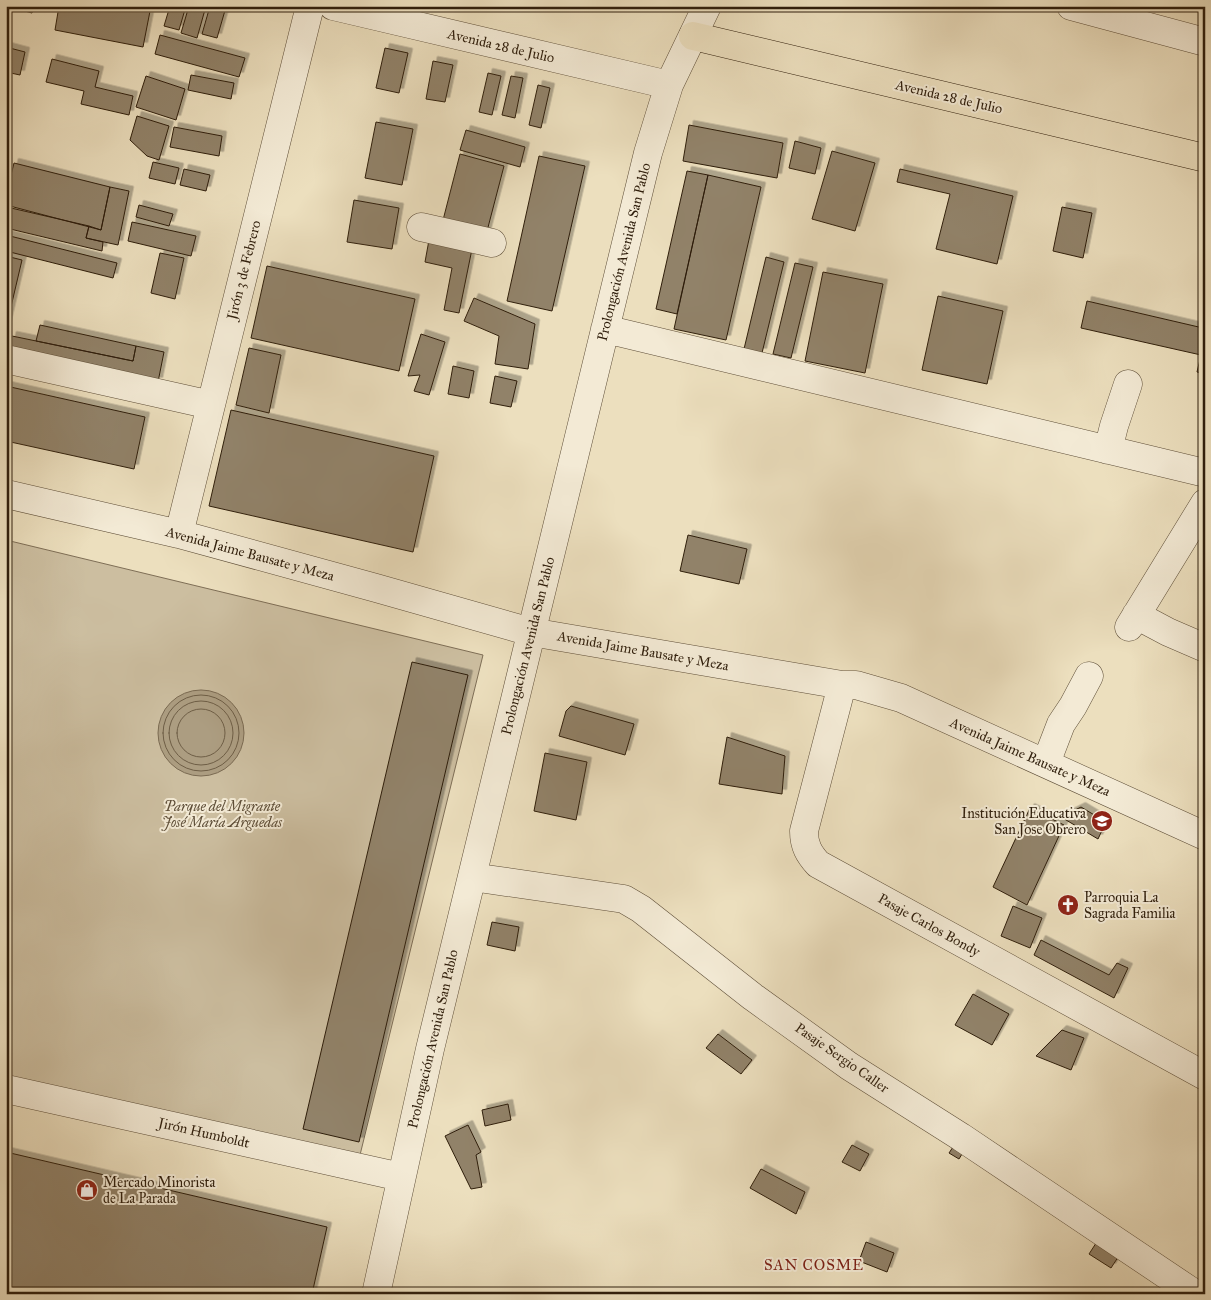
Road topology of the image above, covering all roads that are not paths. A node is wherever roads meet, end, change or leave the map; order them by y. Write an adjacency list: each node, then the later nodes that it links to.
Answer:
1 (310, 6): 14 (street, Jirón 3 de Febrero)
2 (333, 6): 7 (street, Avenida 28 de Julio)
3 (707, 6): 5 (street, Prolongación Avenida San Pablo)
4 (1071, 6): 6 (street)
5 (693, 36): 7 (street, Prolongación Avenida San Pablo); 8 (main road, Avenida 28 de Julio)
6 (1205, 42)
7 (669, 85): 11 (street, Prolongación Avenida San Pablo)
8 (1205, 158)
9 (420, 227): 10 (street)
10 (492, 243)
11 (606, 329): 15 (street); 20 (street, Prolongación Avenida San Pablo)
12 (10, 360): 14 (street)
13 (1128, 384): 15 (street)
14 (211, 405): 19 (street, Jirón 3 de Febrero)
15 (1108, 450): 16 (street)
16 (1205, 473)
17 (6, 494): 19 (street, Avenida Jaime Bausate y Meza)
18 (1205, 503): 21 (street)
19 (179, 534): 20 (street, Avenida Jaime Bausate y Meza)
20 (531, 632): 23 (street, Avenida Jaime Bausate y Meza); 26 (street, Prolongación Avenida San Pablo)
21 (1205, 648)
22 (1089, 676): 24 (street)
23 (842, 686): 24 (street, Avenida Jaime Bausate y Meza); 27 (street, Pasaje Carlos Bondy)
24 (1046, 763): 25 (street, Avenida Jaime Bausate y Meza)
25 (1205, 836)
26 (472, 877): 29 (street, Prolongación Avenida San Pablo); 31 (street, Pasaje Sergio Caller)
27 (1205, 1076)
28 (6, 1089): 29 (street, Jirón Humboldt)
29 (401, 1177): 30 (street, Prolongación Avenida San Pablo)
30 (376, 1294)
31 (1195, 1294)

